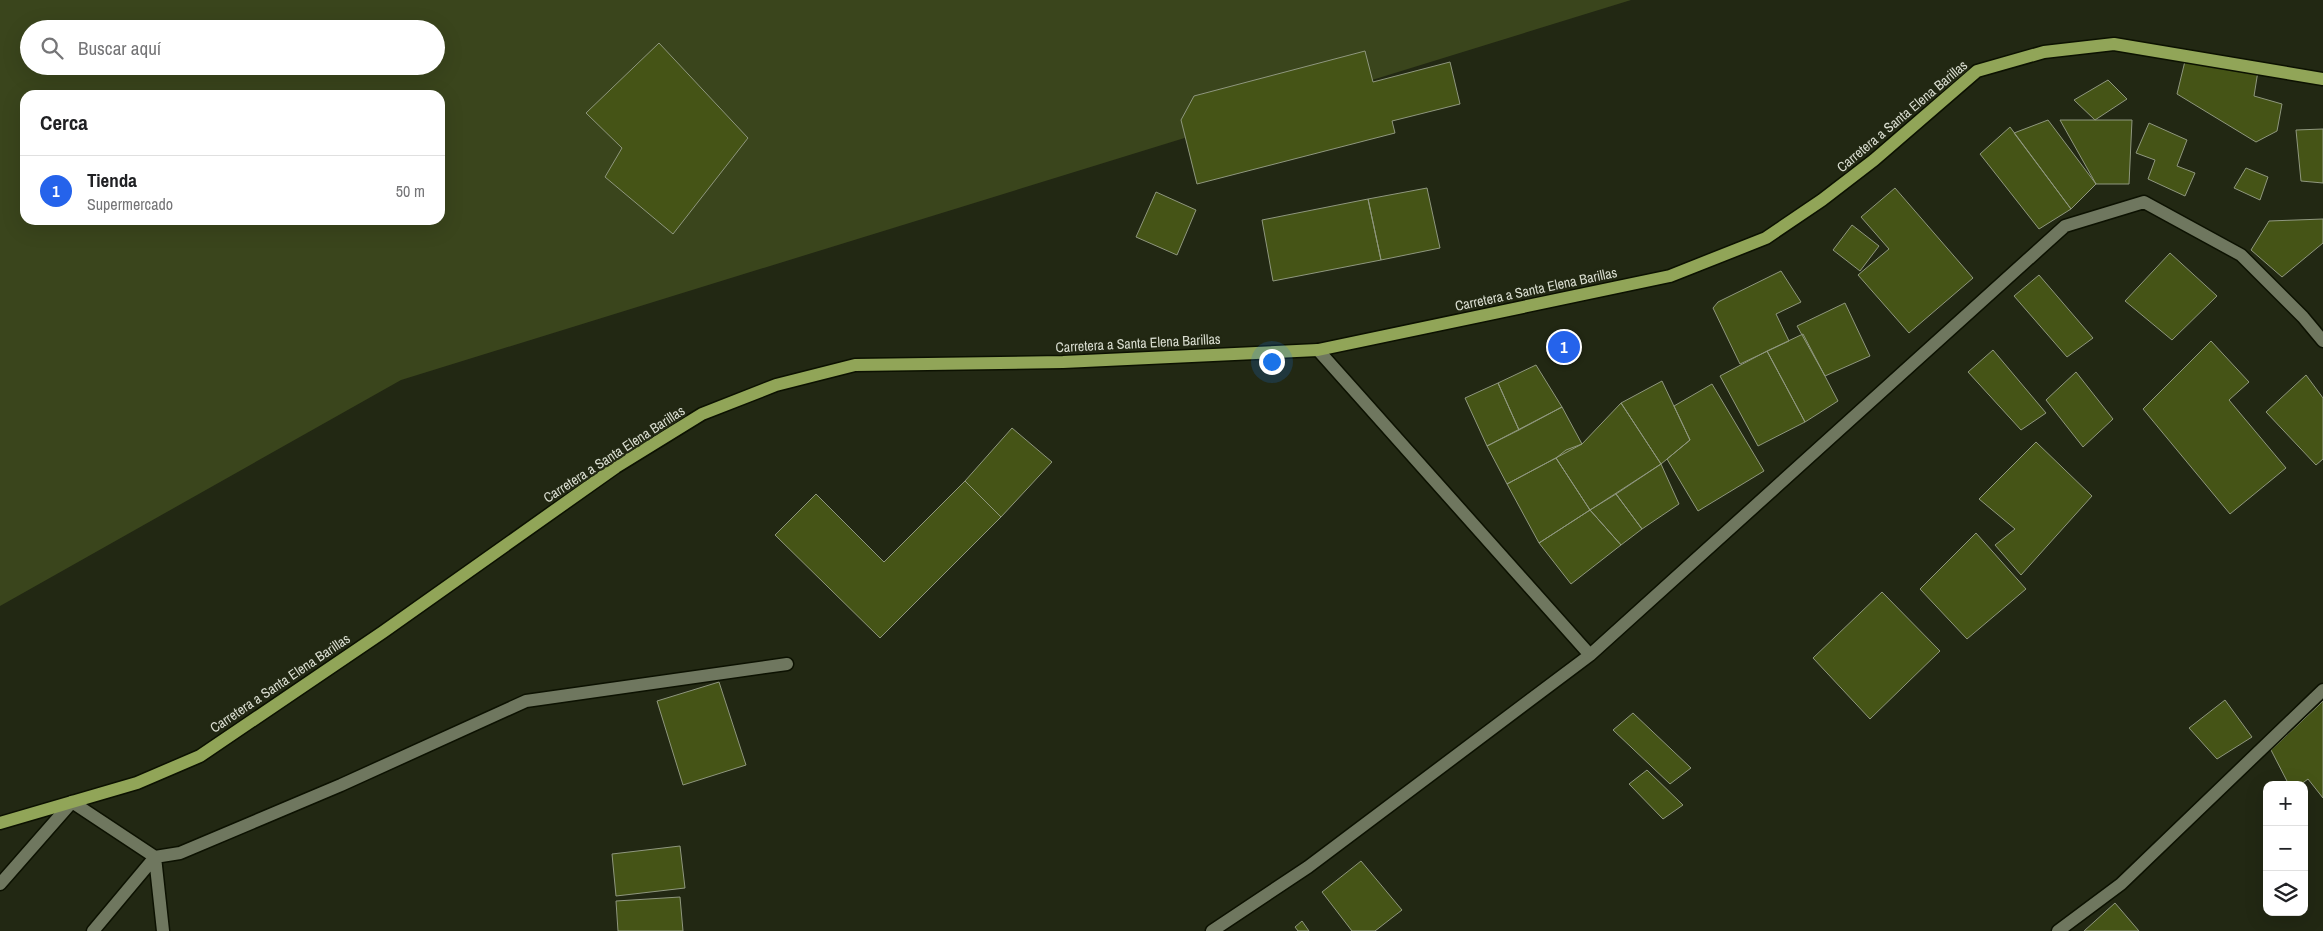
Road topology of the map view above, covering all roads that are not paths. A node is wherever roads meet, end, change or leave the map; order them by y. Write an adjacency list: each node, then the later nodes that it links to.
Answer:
1 (2323, 79): 3 (main road, Carretera a Santa Elena Barillas)
2 (2323, 341): 4 (street)
3 (1318, 350): 4 (street); 7 (main road, Carretera a Santa Elena Barillas)
4 (1590, 655): 13 (street)
5 (787, 664): 9 (street)
6 (2323, 690): 14 (street)
7 (72, 802): 8 (main road, Carretera a Santa Elena Barillas); 9 (street); 10 (street)
8 (0, 823)
9 (155, 857): 11 (street); 12 (street)
10 (0, 884)
11 (93, 931)
12 (163, 931)
13 (1212, 931)
14 (2058, 931)

